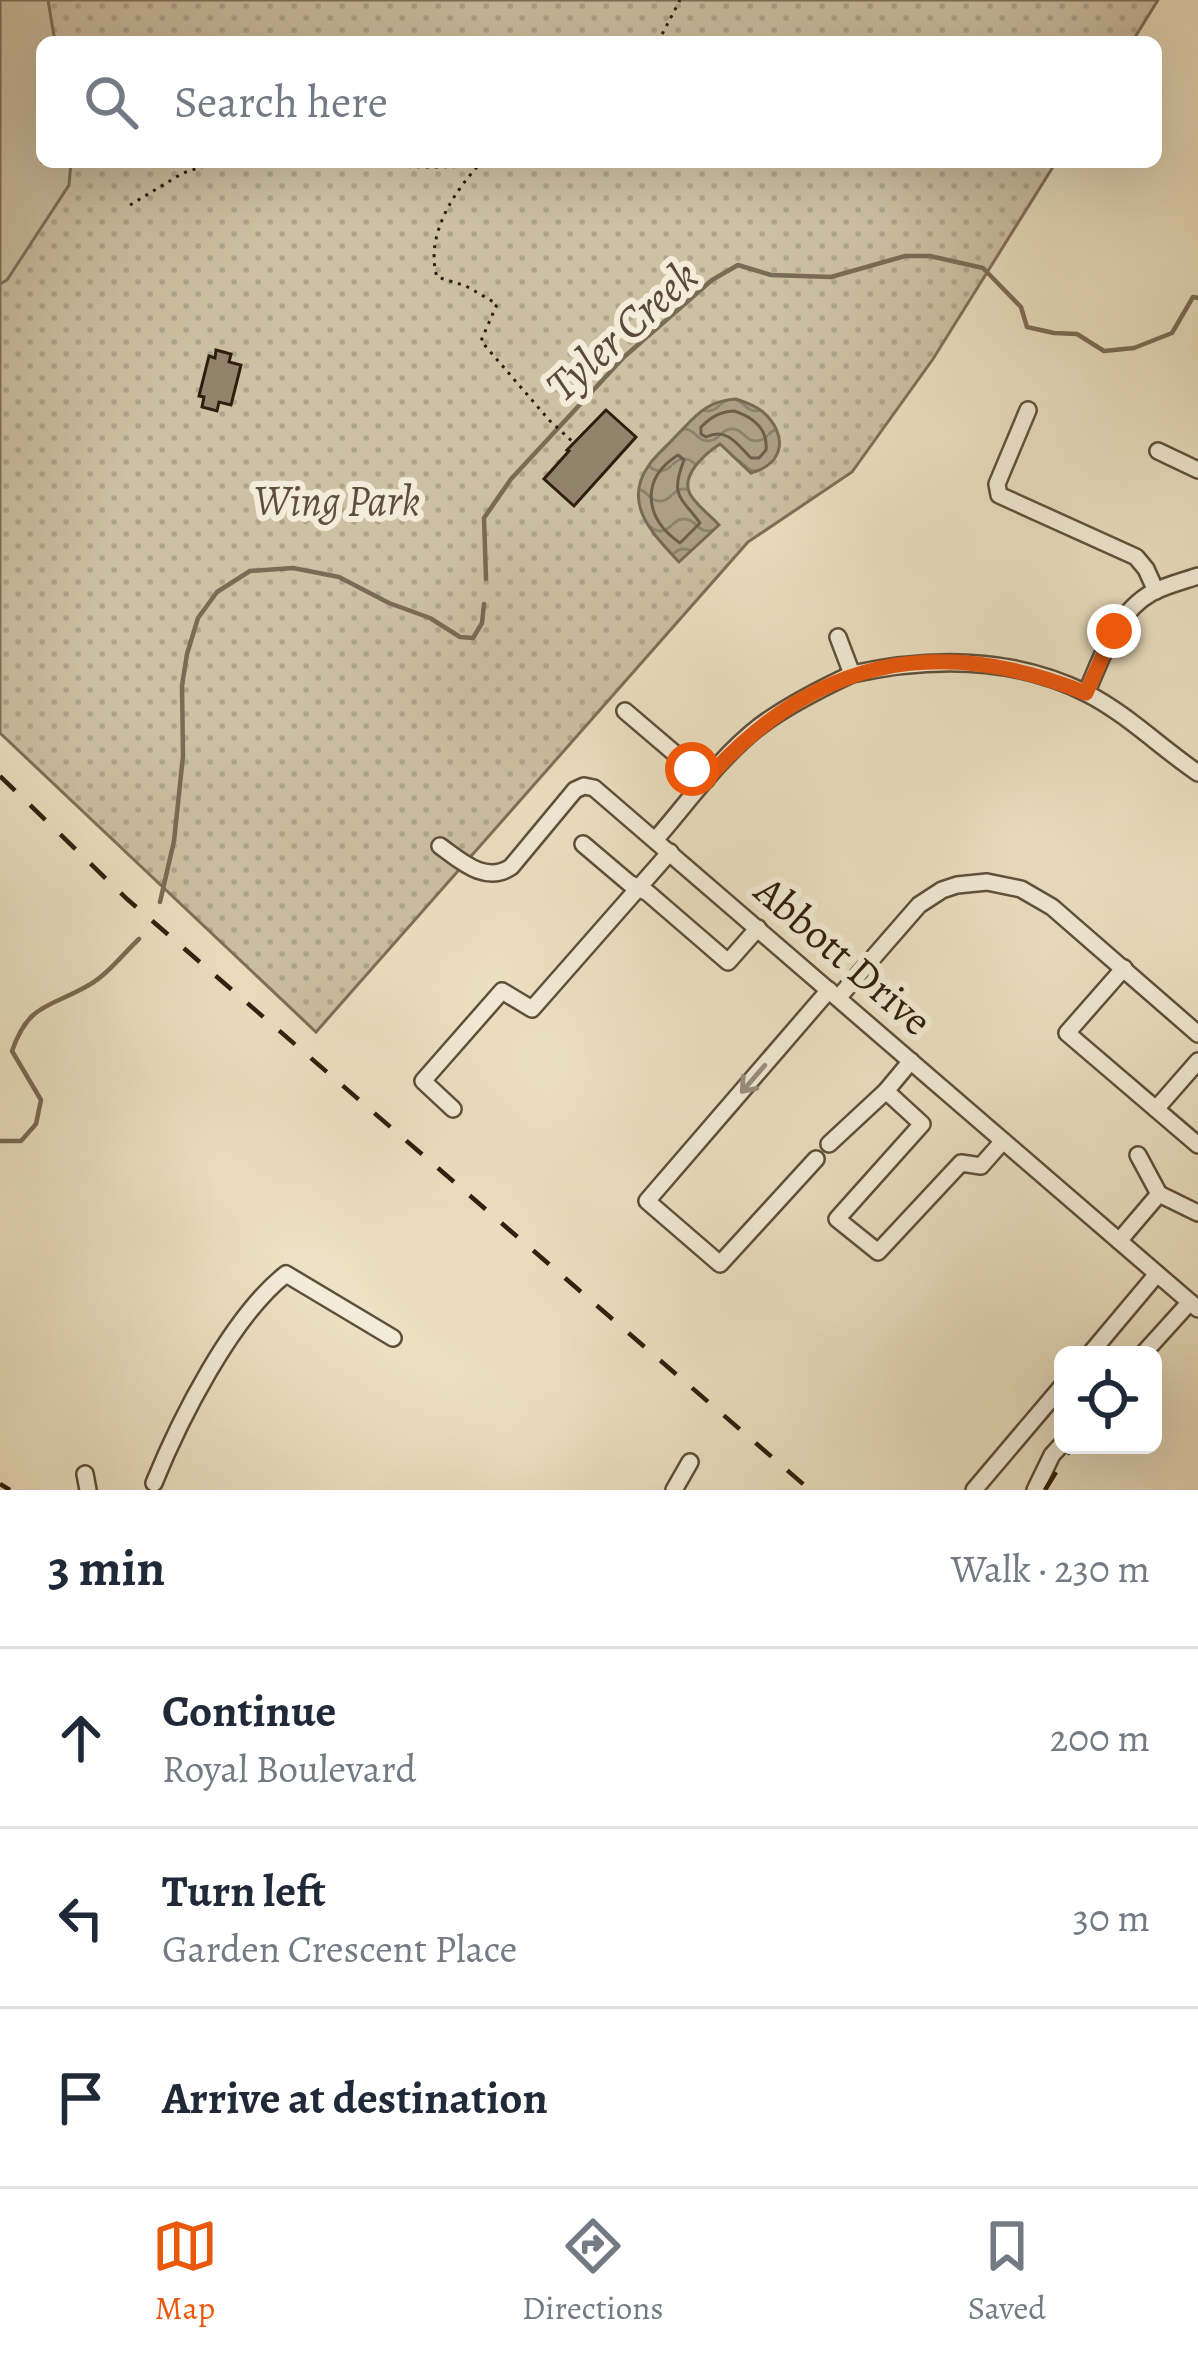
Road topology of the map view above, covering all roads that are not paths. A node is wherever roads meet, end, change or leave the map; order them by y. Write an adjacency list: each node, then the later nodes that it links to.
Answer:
1 (1028, 410): 5 (street)
2 (1158, 451): 3 (street)
3 (1198, 470)
4 (1198, 576): 5 (street)
5 (1156, 591): 8 (street)
6 (838, 637): 7 (street)
7 (852, 674): 8 (street); 11 (street)
8 (1086, 693): 10 (street)
9 (625, 710): 11 (street)
10 (1198, 773)
11 (706, 780): 12 (street)
12 (656, 839): 14 (street, Abbott Drive); 15 (street, Abbott Drive)
13 (583, 844): 16 (street)
14 (440, 845)
15 (670, 851): 16 (street); 17 (street, Abbott Drive)
16 (638, 888): 17 (street); 24 (street)
17 (758, 928): 19 (street, Abbott Drive)
18 (1124, 968): 19 (street); 20 (street); 25 (street)
19 (834, 994): 22 (street, Abbott Drive); 30 (street, one-way to 30)
20 (1198, 1034)
21 (1198, 1060): 25 (street)
22 (911, 1061): 23 (street); 26 (street, Abbott Drive)
23 (886, 1091): 26 (street); 27 (street)
24 (453, 1109)
25 (1156, 1109): 28 (street)
26 (1003, 1141): 33 (street, Abbott Drive)
27 (829, 1144)
28 (1198, 1145)
29 (1138, 1155): 31 (street)
30 (816, 1159)
31 (1159, 1194): 32 (street); 33 (street)
32 (1198, 1213)
33 (1119, 1241): 34 (street, Abbott Drive)
34 (1157, 1274): 35 (street, Abbott Drive); 37 (street)
35 (1194, 1305): 38 (street)
36 (393, 1338): 42 (street)
37 (1097, 1346)
38 (1151, 1346)
39 (1054, 1396): 44 (street)
40 (1054, 1452): 45 (street)
41 (690, 1462): 43 (street)
42 (156, 1488)
43 (674, 1490)
44 (974, 1490)
45 (1035, 1490)

